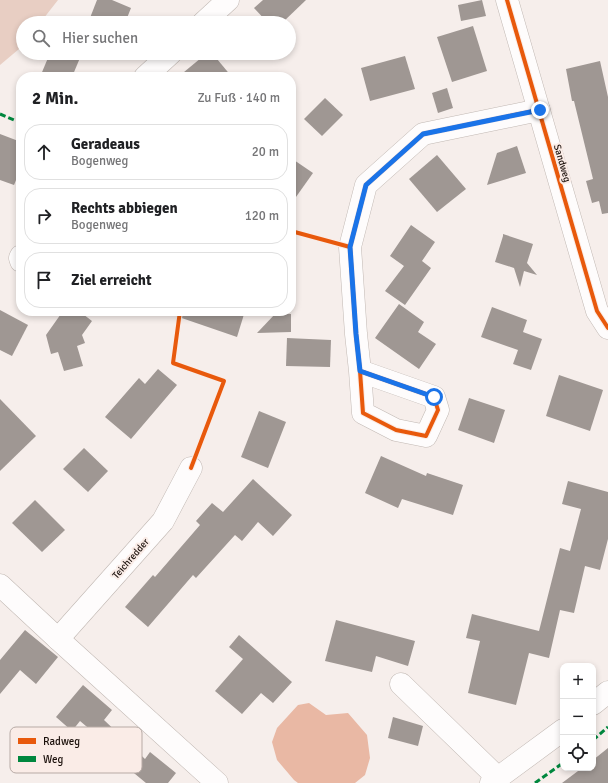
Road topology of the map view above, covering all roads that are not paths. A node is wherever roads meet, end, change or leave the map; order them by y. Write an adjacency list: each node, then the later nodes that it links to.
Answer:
1 (228, 0): 3 (street)
2 (507, 0): 6 (street, Sandweg)
3 (211, 16)
4 (163, 60): 5 (street)
5 (150, 72)
6 (540, 110): 7 (street, Sandweg); 8 (street)
7 (608, 328)
8 (360, 371)
9 (191, 468): 11 (street, Teichredder)
10 (0, 585): 11 (street)
11 (58, 640): 17 (street)
12 (401, 684): 16 (street)
13 (608, 692): 14 (street)
14 (596, 702)
15 (560, 732): 16 (street)
16 (494, 780)
17 (217, 783)

